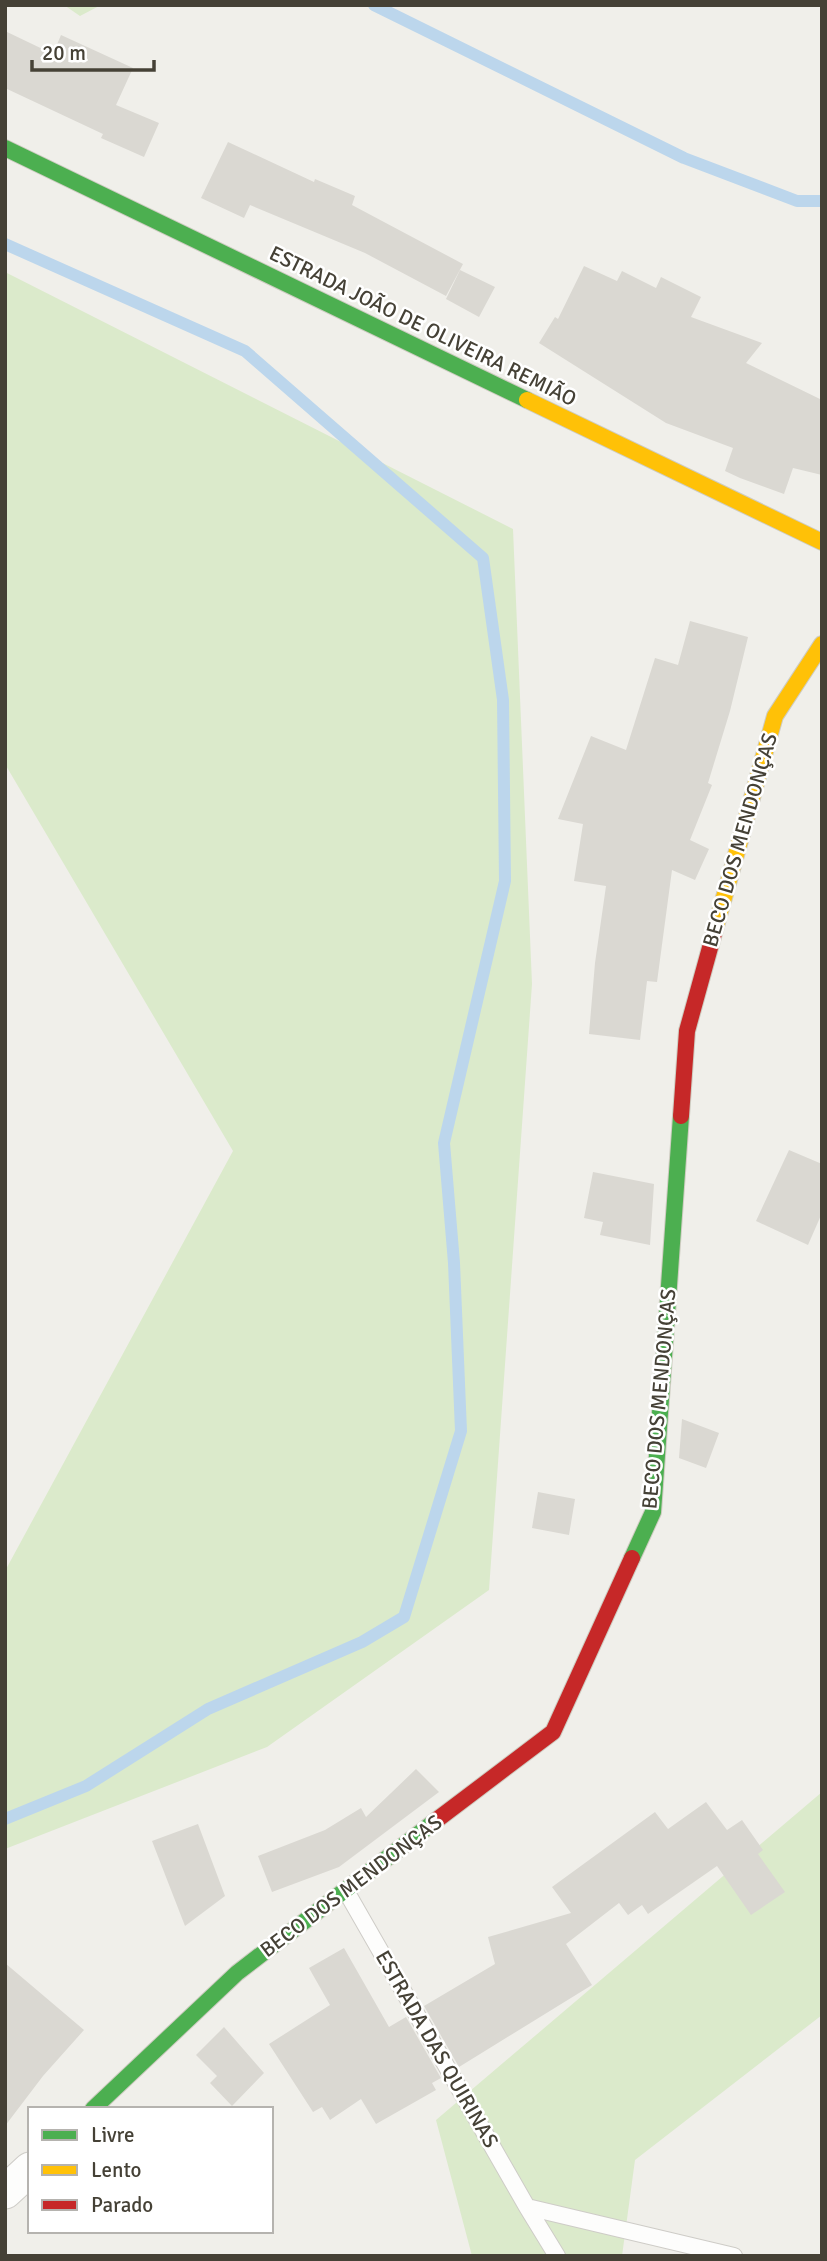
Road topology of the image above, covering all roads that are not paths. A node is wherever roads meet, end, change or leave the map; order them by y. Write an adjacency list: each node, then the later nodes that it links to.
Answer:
1 (5, 148): 2 (street, ESTRADA JOÃO DE OLIVEIRA REMIÃO)
2 (822, 542)
3 (822, 644): 4 (street, BECO DOS MENDONÇAS)
4 (346, 1891): 5 (street, BECO DOS MENDONÇAS); 8 (lane, ESTRADA DAS QUIRINAS)
5 (95, 2107)
6 (28, 2171): 7 (street)
7 (5, 2192)
8 (527, 2207): 9 (lane, ESTRADA DAS QUIRINAS); 10 (lane)
9 (557, 2256)
10 (734, 2256)

